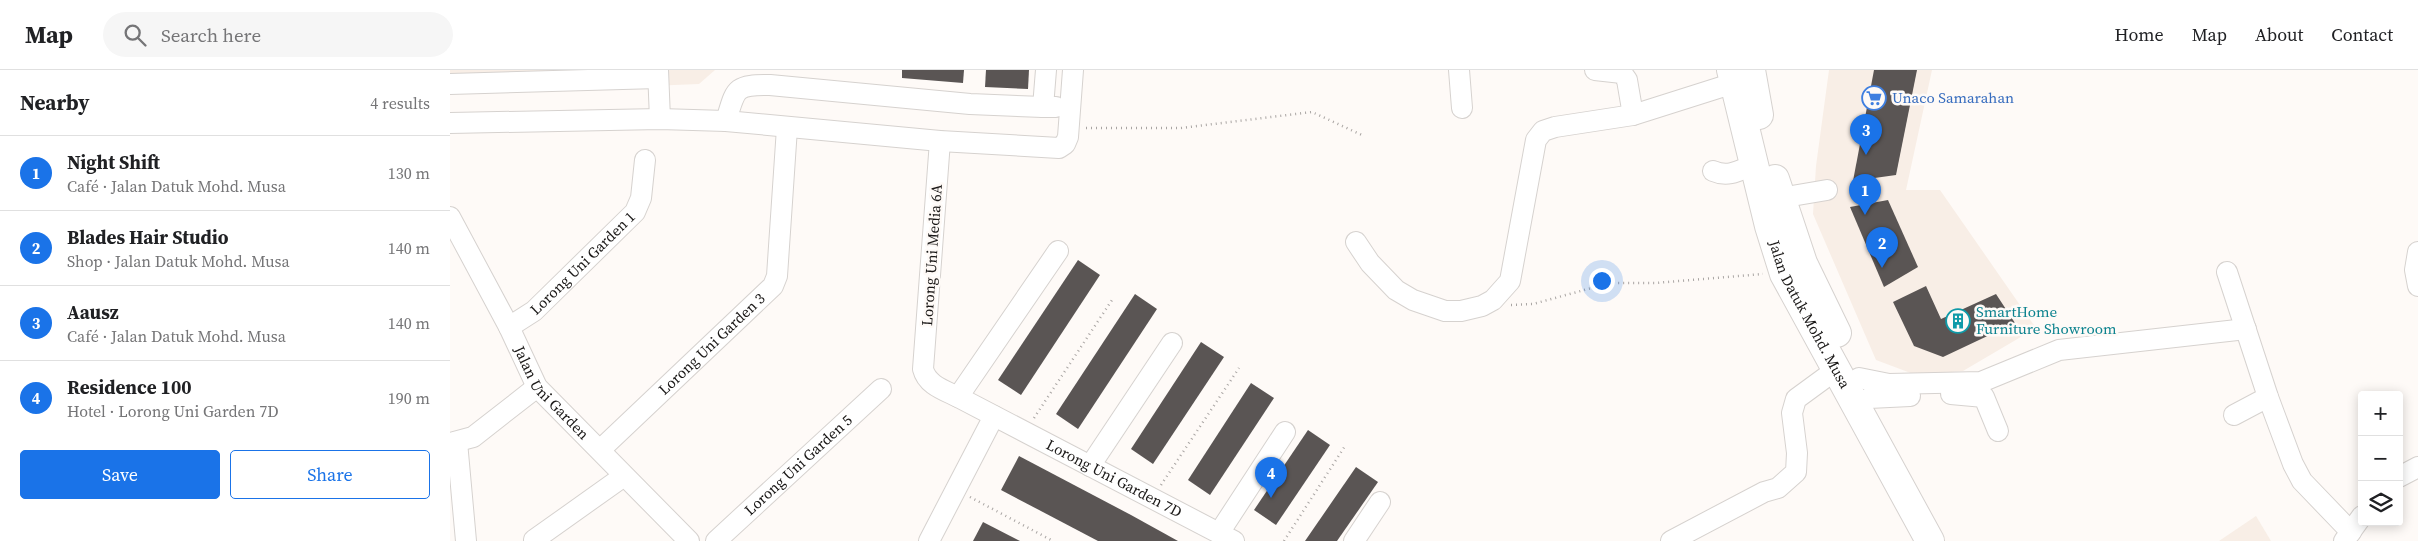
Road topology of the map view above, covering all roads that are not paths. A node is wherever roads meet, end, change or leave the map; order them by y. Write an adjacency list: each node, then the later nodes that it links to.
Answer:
1 (1046, 70): 10 (street)
2 (1073, 70): 11 (street)
3 (1459, 70): 12 (street)
4 (1595, 70): 13 (street)
5 (1764, 70): 15 (highway)
6 (658, 74): 9 (street); 14 (street)
7 (1739, 74): 13 (street); 15 (highway, Jalan Datuk Mohd. Musa); 21 (highway, Jalan Datuk Mohd. Musa)
8 (771, 77): 10 (street); 16 (street)
9 (450, 84)
10 (1043, 107): 11 (street)
11 (1071, 108): 19 (street)
12 (1462, 108)
13 (1633, 115): 26 (street)
14 (660, 119): 16 (street); 17 (street)
15 (1760, 120): 24 (highway, Jalan Datuk Mohd. Musa)
16 (726, 121): 18 (street)
17 (450, 123)
18 (787, 128): 19 (street); 45 (street, Lorong Uni Garden 3)
19 (940, 141): 34 (street, Lorong Uni Media 6A)
20 (645, 160): 31 (street, Lorong Uni Garden 1)
21 (1755, 164): 22 (street); 35 (highway, Jalan Datuk Mohd. Musa)
22 (1713, 170)
23 (1827, 190): 24 (street)
24 (1780, 198): 35 (highway, Jalan Datuk Mohd. Musa)
25 (450, 217): 31 (street, Jalan Uni Garden)
26 (1356, 242)
27 (1058, 251): 38 (street)
28 (2418, 252): 30 (street)
29 (2227, 272): 32 (street)
30 (2418, 286)
31 (509, 328): 36 (street, Jalan Uni Garden)
32 (2246, 329): 35 (street); 39 (street)
33 (1172, 343): 46 (street)
34 (924, 369): 38 (street, Lorong Uni Garden 7D)
35 (1855, 382): 42 (street); 59 (street); 60 (highway, Jalan Datuk Mohd. Musa); 61 (highway, Jalan Datuk Mohd. Musa)
36 (537, 387): 44 (street); 45 (street, Jalan Uni Garden)
37 (881, 390): 56 (street, Lorong Uni Garden 5)
38 (958, 397): 41 (street, Lorong Uni Garden 7D)
39 (2268, 397): 40 (street); 51 (street)
40 (2234, 415)
41 (994, 416): 46 (street, Lorong Uni Garden 7D); 57 (street)
42 (1998, 431)
43 (1284, 432): 52 (street)
44 (454, 442): 54 (street)
45 (600, 450): 49 (street, Jalan Uni Garden)
46 (1090, 466): 52 (street, Lorong Uni Garden 7D)
47 (2418, 467): 48 (street)
48 (2403, 474)
49 (624, 476): 53 (street); 55 (street, Jalan Uni Garden)
50 (1380, 502): 58 (street)
51 (2352, 530)
52 (1227, 537)
53 (534, 540)
54 (466, 541)
55 (689, 541)
56 (716, 541)
57 (929, 541)
58 (1354, 541)
59 (1671, 541)
60 (1930, 541)
61 (1949, 541)

